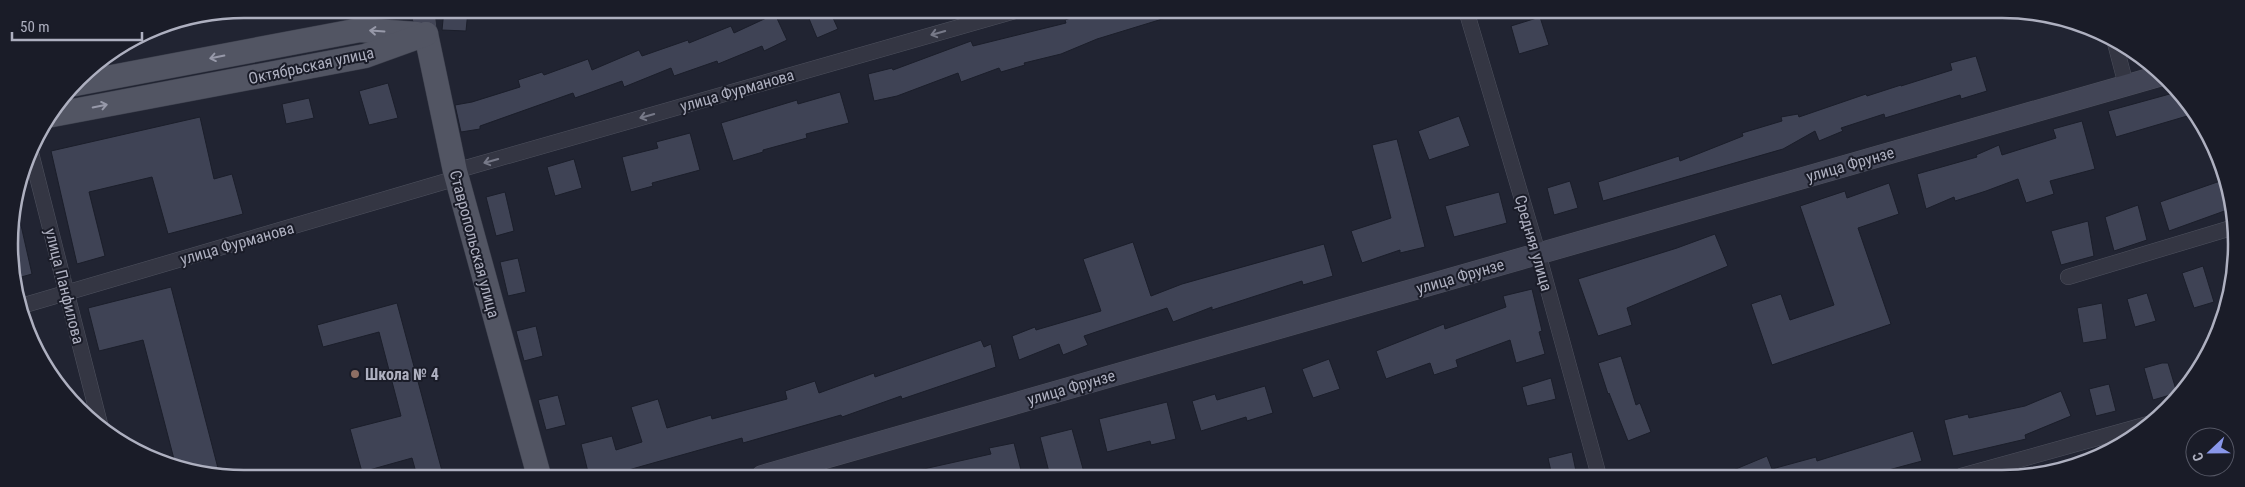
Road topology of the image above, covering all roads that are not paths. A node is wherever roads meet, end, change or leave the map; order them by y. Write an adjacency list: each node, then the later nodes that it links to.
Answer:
1 (424, 18): 4 (street, Ставропольская улица)
2 (992, 18): 11 (street, улица Фурманова, one-way to 11)
3 (1468, 18): 13 (street, Средняя улица)
4 (426, 34): 7 (main road, Октябрьская улица, one-way to 7); 9 (main road, Октябрьская улица, one-way to 4); 11 (main road, Ставропольская улица)
5 (2117, 50): 8 (street)
6 (2154, 77): 8 (street, улица Фрунзе)
7 (86, 82)
8 (2126, 85): 13 (street, улица Фрунзе)
9 (59, 114)
10 (33, 161): 15 (street, улица Панфилова)
11 (456, 175): 15 (street, улица Фурманова); 19 (main road, Ставропольская улица)
12 (2227, 229): 14 (street)
13 (1538, 253): 20 (street, улица Фрунзе); 21 (street, Средняя улица)
14 (2068, 276)
15 (66, 293): 16 (street, улица Фурманова); 17 (street, улица Панфилова)
16 (26, 305)
17 (98, 416)
18 (2130, 429): 22 (street)
19 (538, 470)
20 (783, 470)
21 (1597, 470)
22 (1982, 470)

